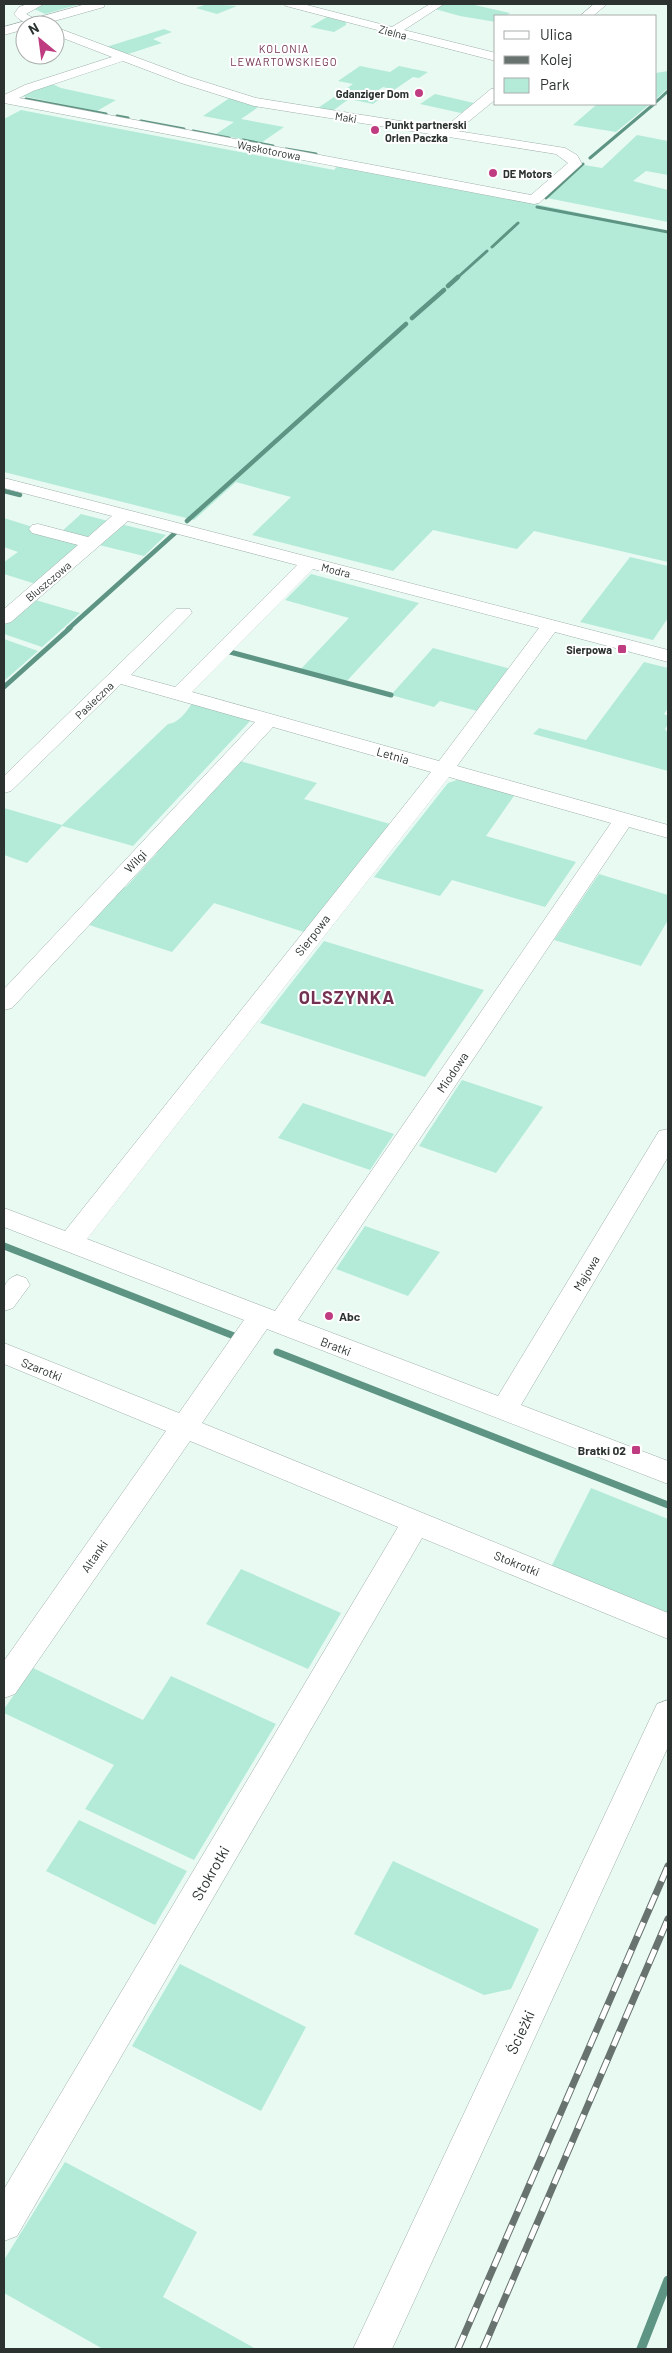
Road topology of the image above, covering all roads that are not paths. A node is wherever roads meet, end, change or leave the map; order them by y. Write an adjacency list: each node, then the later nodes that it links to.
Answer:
1 (38, 4): 6 (street)
2 (99, 4): 7 (street)
3 (290, 4): 9 (street, Zielna)
4 (438, 4): 9 (street)
5 (600, 4): 8 (street)
6 (21, 15)
7 (65, 15)
8 (587, 15)
9 (391, 32): 11 (street, Zielna)
10 (65, 35): 12 (street, Maki)
11 (494, 57)
12 (123, 58): 14 (street); 15 (street, Maki)
13 (494, 94): 15 (street)
14 (6, 99): 16 (street, Wąskotorowa)
15 (446, 133): 16 (street, Maki)
16 (534, 200)
17 (4, 483): 18 (street, Modra)
18 (125, 514): 20 (street, Bluszczowa); 21 (street, Modra)
19 (38, 529): 20 (street)
20 (92, 543): 23 (street, Bluszczowa)
21 (309, 563): 24 (street, Modra); 27 (street)
22 (183, 613): 26 (street, Pasieczna)
23 (4, 618)
24 (551, 625): 25 (street, Modra); 29 (street, Sierpowa)
25 (668, 656)
26 (118, 677): 27 (street, Letnia); 30 (street, Pasieczna)
27 (180, 694): 28 (street, Letnia)
28 (268, 720): 29 (street, Letnia); 33 (street, Wilgi)
29 (444, 769): 31 (street, Letnia); 36 (street, Sierpowa)
30 (4, 787)
31 (624, 819): 32 (street, Letnia); 37 (street, Miodowa)
32 (668, 832)
33 (4, 1003)
34 (668, 1137): 39 (street, Majowa)
35 (4, 1217): 36 (street, Bratki)
36 (70, 1242): 37 (street, Bratki)
37 (271, 1321): 39 (street, Bratki); 40 (street, Altanki)
38 (4, 1353): 40 (street, Szarotki)
39 (504, 1409): 41 (street, Bratki)
40 (185, 1426): 42 (street, Stokrotki); 44 (street, Altanki)
41 (668, 1473)
42 (416, 1522): 43 (street, Stokrotki); 46 (street, Stokrotki)
43 (668, 1626)
44 (4, 1685)
45 (668, 1714): 47 (street, Ścieżki)
46 (4, 2223)
47 (372, 2349)

